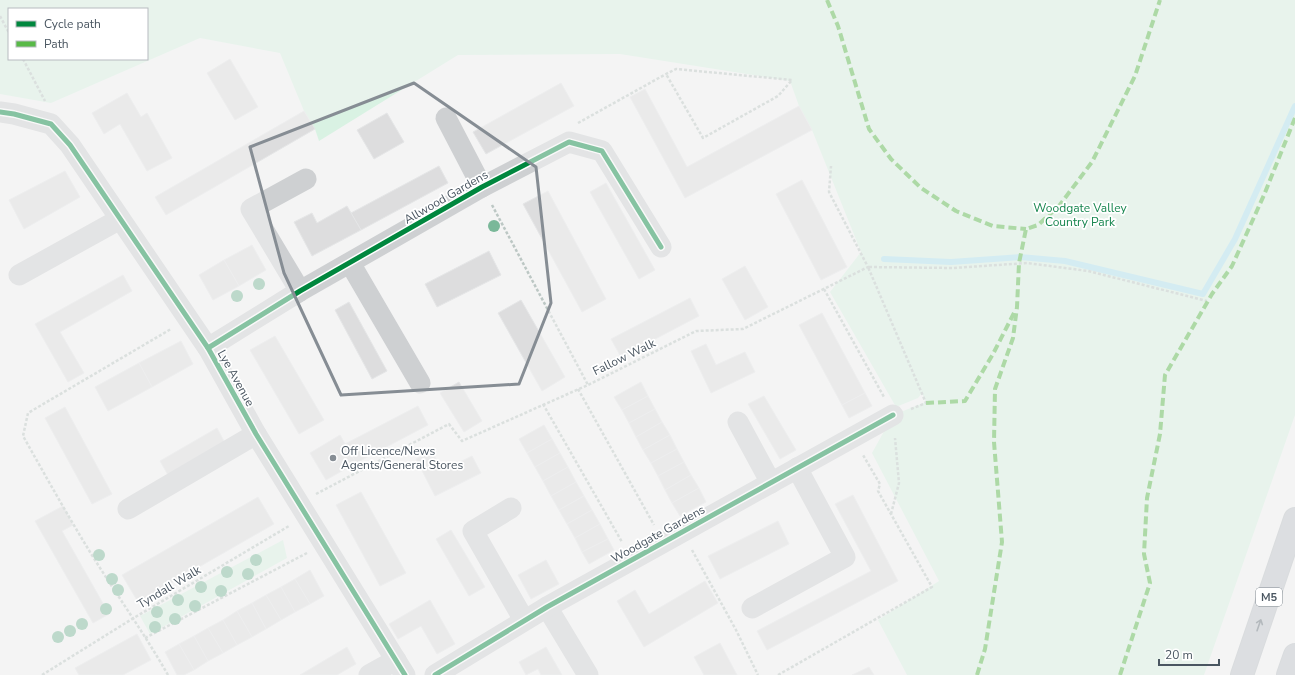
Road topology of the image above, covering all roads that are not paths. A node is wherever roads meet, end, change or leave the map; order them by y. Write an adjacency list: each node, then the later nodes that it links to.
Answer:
1 (0, 112): 5 (street, Lye Avenue)
2 (446, 118): 4 (street, Allwood Gardens)
3 (306, 179): 9 (street)
4 (482, 187): 6 (street, Allwood Gardens); 7 (street, Allwood Gardens)
5 (120, 219): 8 (street); 10 (street, Lye Avenue)
6 (661, 247)
7 (350, 263): 9 (street, Allwood Gardens); 11 (street)
8 (19, 275)
9 (300, 291): 10 (street, Allwood Gardens)
10 (208, 348): 14 (street, Lye Avenue)
11 (420, 383)
12 (893, 415): 15 (street, Woodgate Gardens)
13 (738, 422): 16 (street)
14 (256, 434): 18 (street); 24 (street, Lye Avenue)
15 (797, 468): 16 (street, Woodgate Gardens); 21 (street)
16 (770, 483): 20 (street, Woodgate Gardens)
17 (511, 508): 22 (street)
18 (128, 509)
19 (1295, 520): 28 (highway, M5, one-way to 19)
20 (547, 607): 22 (street, Woodgate Gardens); 27 (street)
21 (752, 608)
22 (524, 620): 26 (street, Woodgate Gardens)
23 (1295, 655): 29 (highway)
24 (401, 667): 25 (street, Lye Avenue)
25 (369, 675)
26 (435, 675)
27 (588, 675)
28 (1242, 675)
29 (1288, 675)

